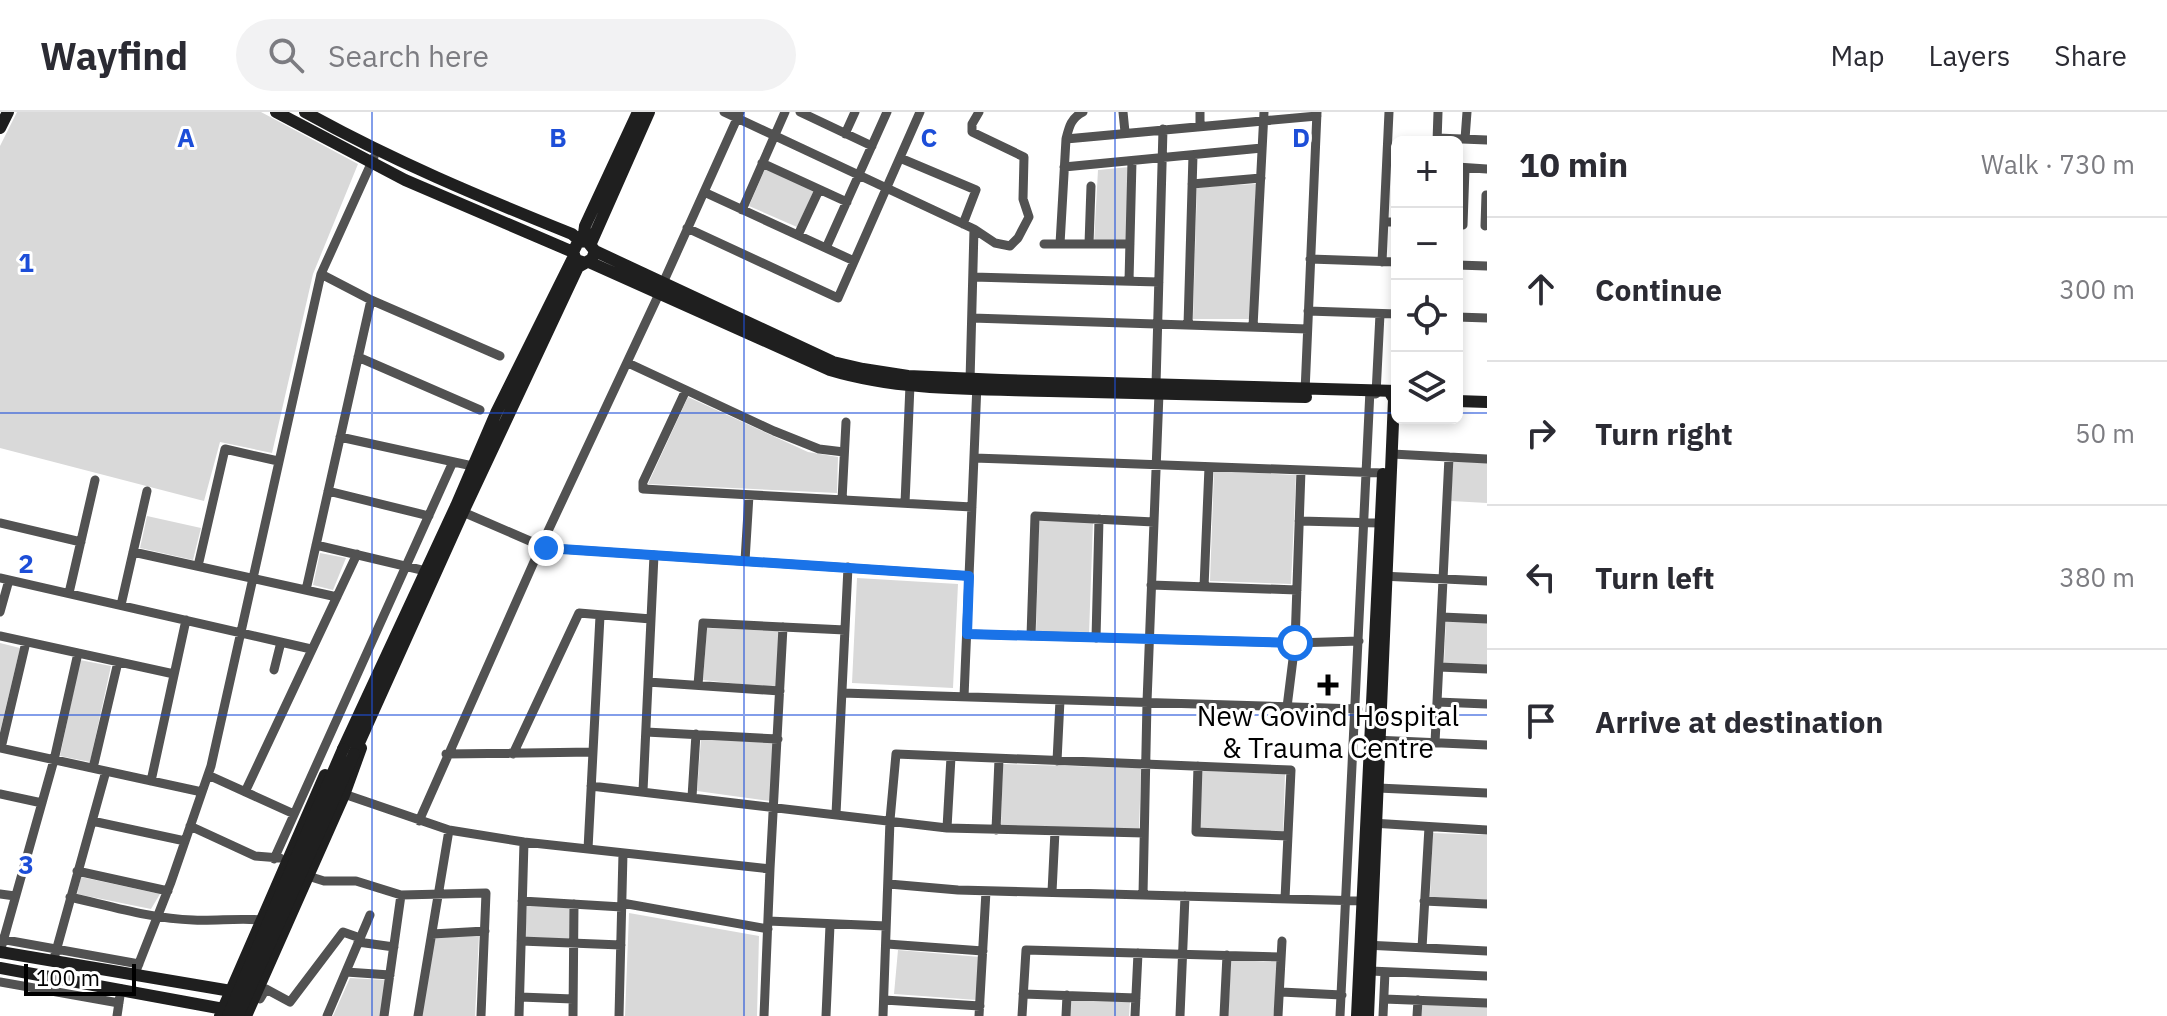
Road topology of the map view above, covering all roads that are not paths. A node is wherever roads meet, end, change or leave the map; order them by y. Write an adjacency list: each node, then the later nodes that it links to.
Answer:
1 (8, 112): 24 (street)
2 (276, 112): 36 (street)
3 (305, 112): 36 (street)
4 (638, 112): 70 (street)
5 (649, 112): 70 (street)
6 (724, 112): 20 (street)
7 (785, 112): 28 (street)
8 (800, 112): 27 (street)
9 (855, 112): 27 (street)
10 (887, 112): 33 (street)
11 (920, 112): 37 (street)
12 (979, 112): 63 (street)
13 (1083, 112): 30 (street)
14 (1123, 112): 26 (street)
15 (1200, 112): 23 (street)
16 (1389, 112): 57 (street)
17 (1438, 112): 29 (street)
18 (1467, 112): 31 (street)
19 (1317, 114): 21 (street); 71 (street)
20 (739, 115): 28 (street); 51 (street)
21 (1264, 116): 22 (street); 34 (street)
22 (1230, 117): 23 (street)
23 (1200, 126): 25 (street)
24 (0, 128)
25 (1163, 129): 26 (street); 38 (street)
26 (1125, 132): 30 (street)
27 (845, 134): 33 (street)
28 (775, 135): 40 (street); 44 (street)
29 (1437, 136)
30 (1066, 139): 41 (street)
31 (1465, 139): 32 (street)
32 (1487, 140)
33 (872, 146): 44 (street)
34 (1262, 148): 35 (street); 45 (street)
35 (1193, 155): 38 (street); 46 (street)
36 (374, 157): 70 (street); 77 (street)
37 (900, 158): 49 (street); 59 (street)
38 (1162, 158): 39 (street); 80 (street)
39 (1132, 161): 41 (street); 68 (street)
40 (762, 163): 50 (street); 56 (street)
41 (1064, 167): 66 (street)
42 (1463, 168): 43 (street)
43 (1487, 169)
44 (859, 174): 49 (street); 54 (street)
45 (1261, 178): 46 (street); 91 (street)
46 (1192, 184): 90 (street)
47 (1463, 185): 52 (street)
48 (1091, 186): 67 (street)
49 (887, 187): 59 (street); 72 (street)
50 (819, 190): 54 (street); 64 (street)
51 (704, 192): 56 (street); 62 (street)
52 (1464, 194): 53 (street); 55 (street)
53 (1487, 195): 61 (street)
54 (847, 202): 69 (street)
55 (1462, 208)
56 (742, 210): 64 (street)
57 (1384, 222): 58 (street); 73 (street)
58 (1391, 222)
59 (963, 224): 63 (street)
60 (1463, 225): 61 (street)
61 (1486, 226)
62 (687, 228): 72 (street); 81 (street)
63 (974, 229): 78 (street)
64 (798, 235): 69 (street)
65 (1044, 244): 66 (street)
66 (1060, 244): 67 (street)
67 (1089, 244): 68 (street)
68 (1130, 244): 79 (street)
69 (826, 248): 72 (street)
70 (584, 251): 81 (street); 119 (street)
71 (1310, 259): 73 (street); 83 (street)
72 (854, 261)
73 (1382, 262): 74 (street)
74 (1391, 262)
75 (1463, 265): 76 (street)
76 (1487, 266)
77 (321, 274): 82 (street); 115 (street)
78 (973, 277): 79 (street); 87 (street)
79 (1129, 281): 80 (street)
80 (1159, 282): 89 (street)
81 (661, 288): 95 (street); 96 (street)
82 (371, 300): 93 (street); 94 (street)
83 (1308, 311): 84 (street); 92 (street)
84 (1380, 314): 85 (street); 104 (street)
85 (1391, 314)
86 (1463, 317): 88 (street)
87 (972, 318): 89 (street); 97 (street)
88 (1487, 318)
89 (1158, 324): 90 (street); 99 (street)
90 (1188, 325): 91 (street)
91 (1253, 327): 92 (street)
92 (1307, 329): 101 (street)
93 (500, 356)
94 (358, 357): 107 (street); 109 (street)
95 (628, 363): 100 (street); 140 (street)
96 (875, 376): 97 (street); 98 (street)
97 (974, 383): 98 (street); 99 (street); 113 (street)
98 (910, 385): 128 (street)
99 (1158, 389): 101 (street); 117 (street)
100 (686, 390): 110 (street); 126 (street)
101 (1305, 393): 104 (street)
102 (1463, 393): 103 (street)
103 (1487, 394)
104 (1384, 396): 111 (street); 121 (street); 122 (street)
105 (1463, 401): 106 (street)
106 (1487, 402)
107 (480, 410)
108 (846, 422): 110 (street)
109 (340, 437): 116 (street); 125 (street)
110 (844, 452): 127 (street)
111 (1392, 454): 112 (street); 150 (street)
112 (1449, 457): 114 (street); 153 (street)
113 (974, 458): 117 (street); 129 (street)
114 (1487, 459)
115 (278, 461): 145 (street); 151 (street)
116 (452, 464): 119 (street); 131 (street)
117 (1156, 465): 118 (street); 134 (street)
118 (1209, 467): 120 (street); 156 (street)
119 (478, 468): 130 (street); 148 (street)
120 (1301, 470): 121 (street); 133 (street)
121 (1367, 473): 122 (street); 135 (street)
122 (1383, 473): 137 (street)
123 (95, 480): 138 (street)
124 (147, 491): 141 (street)
125 (328, 491): 131 (street); 139 (street)
126 (749, 495): 127 (street); 144 (street)
127 (842, 500): 128 (street)
128 (905, 503): 129 (street)
129 (972, 507): 149 (street)
130 (463, 512): 140 (street); 148 (street)
131 (429, 516): 146 (street)
132 (1099, 519): 134 (street); 173 (street); 174 (street)
133 (1299, 521): 135 (street); 158 (street)
134 (1154, 522): 155 (street)
135 (1364, 522): 137 (street); 176 (street)
136 (0, 523): 138 (street)
137 (1380, 523): 150 (street)
138 (81, 542): 159 (street)
139 (316, 545): 142 (street); 157 (street)
140 (541, 546): 143 (street); 210 (street)
141 (133, 552): 145 (street); 161 (street)
142 (357, 554): 146 (street); 160 (street)
143 (654, 555): 144 (street); 165 (street)
144 (745, 561): 147 (street)
145 (198, 566): 151 (street)
146 (408, 566): 148 (street); 221 (street)
147 (848, 567): 149 (street); 169 (street)
148 (430, 572): 199 (street); 201 (street)
149 (969, 576): 171 (street)
150 (1382, 576): 153 (street); 198 (street); 204 (street)
151 (252, 578): 157 (street); 170 (street)
152 (4, 579): 159 (street); 162 (street)
153 (1444, 579): 154 (street); 164 (street)
154 (1487, 581)
155 (1151, 585): 156 (street); 175 (street)
156 (1204, 587): 158 (street)
157 (306, 590): 160 (street)
158 (1297, 590): 179 (street)
159 (69, 593): 161 (street)
160 (337, 597): 180 (street)
161 (121, 605): 167 (street)
162 (0, 612)
163 (600, 616): 165 (street); 209 (street); 211 (street)
164 (1442, 617): 166 (street); 183 (street)
165 (651, 619): 187 (street)
166 (1487, 619)
167 (186, 620): 170 (street); 186 (street)
168 (783, 627): 169 (street); 188 (street); 189 (street)
169 (845, 630): 190 (street)
170 (240, 632): 178 (street); 220 (street)
171 (967, 634): 173 (street); 191 (street)
172 (0, 636): 177 (street)
173 (1031, 636): 174 (street)
174 (1096, 638): 175 (street)
175 (1149, 638): 179 (street); 193 (street)
176 (1359, 641): 179 (street); 197 (street)
177 (26, 642): 181 (street); 207 (street)
178 (281, 642): 180 (street); 185 (street)
179 (1295, 643): 196 (street)
180 (311, 649): 227 (street)
181 (78, 653): 182 (street); 214 (street)
182 (118, 662): 186 (street); 218 (street)
183 (1439, 667): 184 (street); 194 (street)
184 (1487, 669)
185 (274, 670)
186 (174, 674): 222 (street)
187 (648, 682): 188 (street); 200 (street)
188 (698, 685): 189 (street)
189 (780, 691): 203 (street)
190 (842, 693): 191 (street); 235 (street)
191 (964, 697): 192 (street)
192 (1060, 700): 193 (street); 215 (street)
193 (1147, 702): 196 (street); 216 (street)
194 (1437, 702): 195 (street); 205 (street)
195 (1487, 704)
196 (1287, 707): 197 (street)
197 (1356, 709): 198 (street); 270 (street)
198 (1372, 710): 204 (street)
199 (356, 721): 208 (street); 221 (street)
200 (646, 732): 202 (street); 225 (street)
201 (364, 733): 208 (street); 230 (street)
202 (696, 734): 203 (street); 231 (street)
203 (778, 739): 233 (street)
204 (1375, 740): 205 (street); 224 (street); 239 (street)
205 (1435, 743): 206 (street)
206 (1487, 745)
207 (1, 748): 214 (street)
208 (349, 752): 326 (street, bridge); 328 (street, bridge)
209 (593, 752): 211 (street); 223 (street)
210 (446, 754): 211 (street); 238 (street)
211 (513, 754)
212 (951, 757): 213 (street); 236 (street); 242 (street)
213 (999, 759): 215 (street); 244 (street)
214 (54, 760): 218 (street); 232 (street)
215 (1057, 761): 216 (street)
216 (1146, 765): 217 (street); 247 (street)
217 (1198, 766): 248 (street); 248 (street)
218 (93, 768): 219 (street)
219 (106, 771): 222 (street); 237 (street)
220 (208, 775): 226 (street); 227 (street)
221 (317, 778): 230 (street); 234 (street); 253 (street)
222 (151, 781): 226 (street)
223 (591, 786): 225 (street); 251 (street)
224 (1378, 788): 228 (street); 239 (street)
225 (643, 791): 231 (street)
226 (202, 792): 240 (street)
227 (245, 792): 234 (street)
228 (1487, 793)
229 (0, 794): 232 (street)
230 (344, 795): 238 (street); 257 (street)
231 (692, 797): 233 (street)
232 (42, 803): 266 (street)
233 (776, 807): 235 (street); 255 (street)
234 (294, 814): 254 (street)
235 (836, 814): 236 (street)
236 (890, 820): 242 (street); 258 (street)
237 (92, 821): 249 (street); 256 (street)
238 (419, 821): 243 (street)
239 (1372, 823): 241 (street); 272 (street); 291 (street)
240 (190, 826): 249 (street); 254 (street)
241 (1429, 827): 245 (street); 273 (street)
242 (947, 828): 244 (street)
243 (449, 830): 250 (street); 263 (street)
244 (996, 830): 246 (street)
245 (1487, 830)
246 (1055, 831): 247 (street); 261 (street)
247 (1144, 833): 265 (street)
248 (1288, 836): 269 (street)
249 (185, 841): 259 (street)
250 (524, 842): 251 (street); 271 (street)
251 (588, 849): 252 (street)
252 (623, 853): 255 (street); 276 (street)
253 (289, 858): 254 (street); 279 (street)
254 (274, 859)
255 (770, 869): 280 (street)
256 (77, 871): 259 (street); 268 (street)
257 (308, 876): 264 (street); 317 (street)
258 (889, 884): 260 (street); 282 (street)
259 (168, 891): 278 (street)
260 (986, 891): 261 (street); 295 (street)
261 (1052, 892): 265 (street)
262 (0, 894): 266 (street)
263 (438, 894): 264 (street); 283 (street); 284 (street)
264 (401, 895): 293 (street)
265 (1143, 895): 267 (street)
266 (15, 896): 292 (street)
267 (1185, 896): 269 (street); 298 (street)
268 (70, 897): 278 (street); 299 (street)
269 (1285, 899): 270 (street)
270 (1347, 900): 272 (street); 315 (street)
271 (522, 901): 274 (street); 286 (street)
272 (1364, 901): 291 (street)
273 (1424, 901): 275 (street); 294 (street)
274 (574, 904): 276 (street); 288 (street)
275 (1487, 904)
276 (622, 905): 280 (street); 290 (street)
277 (370, 915): 285 (street)
278 (158, 916): 279 (street); 303 (street)
279 (262, 920): 311 (street)
280 (768, 925): 281 (street); 337 (street)
281 (830, 925): 282 (street); 338 (street)
282 (886, 926): 289 (street)
283 (485, 931): 284 (street); 333 (street)
284 (432, 934): 332 (street)
285 (359, 940): 293 (street); 305 (street); 329 (street)
286 (521, 941): 288 (street); 318 (street)
287 (1282, 941): 301 (street)
288 (574, 943): 290 (street); 320 (street)
289 (887, 944): 295 (street); 322 (street)
290 (621, 945): 336 (street)
291 (1367, 945): 294 (street); 304 (street); 347 (street)
292 (1, 946): 299 (street)
293 (394, 947): 307 (street)
294 (1422, 948): 296 (street)
295 (983, 951): 325 (street)
296 (1487, 951)
297 (1138, 953): 298 (street); 313 (street); 319 (street)
298 (1183, 954): 300 (street); 343 (street)
299 (54, 955): 303 (street)
300 (1227, 955): 301 (street); 344 (street)
301 (1281, 957): 312 (street)
302 (0, 968): 310 (street)
303 (136, 970): 311 (street)
304 (1370, 971): 306 (street); 348 (street)
305 (346, 972): 307 (street); 330 (street)
306 (1385, 972): 308 (street); 321 (street)
307 (390, 975): 331 (street)
308 (1487, 976)
309 (0, 982): 310 (street)
310 (45, 983): 316 (street)
311 (231, 990): 317 (street); 326 (street)
312 (1281, 992): 315 (street); 345 (street)
313 (1023, 994): 314 (street); 340 (street)
314 (1067, 995): 319 (street); 341 (street)
315 (1342, 995): 346 (street)
316 (120, 996): 326 (street); 327 (street)
317 (255, 996): 329 (street)
318 (520, 997): 320 (street); 334 (street)
319 (1136, 998): 342 (street)
320 (573, 999): 335 (street)
321 (1384, 999): 323 (street); 349 (street)
322 (884, 1000): 325 (street); 339 (street)
323 (1418, 1000): 324 (street); 350 (street)
324 (1487, 1003)
325 (979, 1011)
326 (224, 1013): 329 (street)
327 (117, 1016)
328 (238, 1016)
329 (248, 1016)
330 (327, 1016)
331 (384, 1016)
332 (418, 1016)
333 (481, 1016)
334 (519, 1016)
335 (573, 1016)
336 (619, 1016)
337 (764, 1016)
338 (826, 1016)
339 (883, 1016)
340 (1022, 1016)
341 (1066, 1016)
342 (1135, 1016)
343 (1180, 1016)
344 (1224, 1016)
345 (1278, 1016)
346 (1340, 1016)
347 (1357, 1016)
348 (1368, 1016)
349 (1383, 1016)
350 (1417, 1016)

